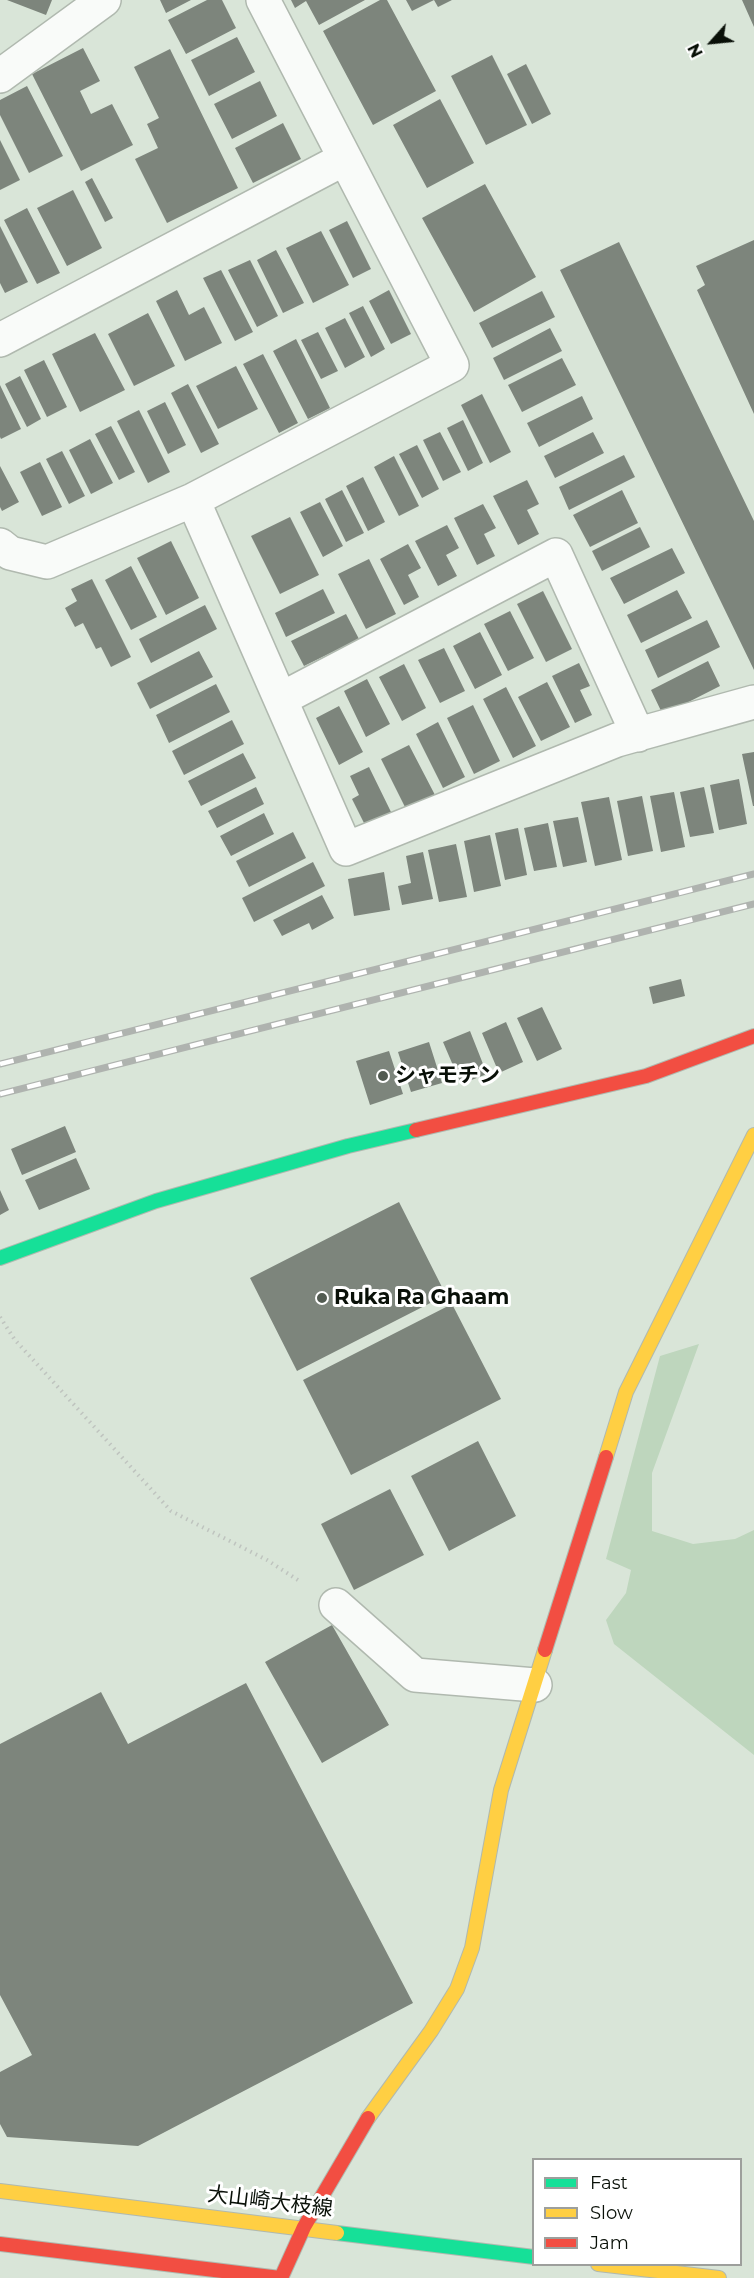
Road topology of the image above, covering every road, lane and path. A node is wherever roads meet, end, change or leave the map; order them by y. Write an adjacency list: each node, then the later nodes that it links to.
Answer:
1 (104, 0): 3 (street)
2 (263, 0): 4 (street)
3 (0, 76)
4 (344, 159): 5 (street); 6 (street)
5 (0, 340)
6 (193, 500): 7 (street); 8 (street)
7 (0, 545)
8 (281, 699): 10 (street); 10 (street)
9 (754, 702): 10 (street)
10 (638, 735)
11 (754, 1036): 13 (street)
12 (754, 1134): 16 (street)
13 (0, 1258)
14 (0, 1317): 15 (path)
15 (336, 1605): 16 (street)
16 (535, 1685): 18 (street)
17 (0, 2191): 18 (street, 大山崎大枝線)
18 (304, 2227): 20 (street, 大山崎大枝線); 22 (street)
19 (0, 2244): 22 (street)
20 (532, 2257)
21 (607, 2266): 23 (street)
22 (281, 2278)
23 (719, 2278)

